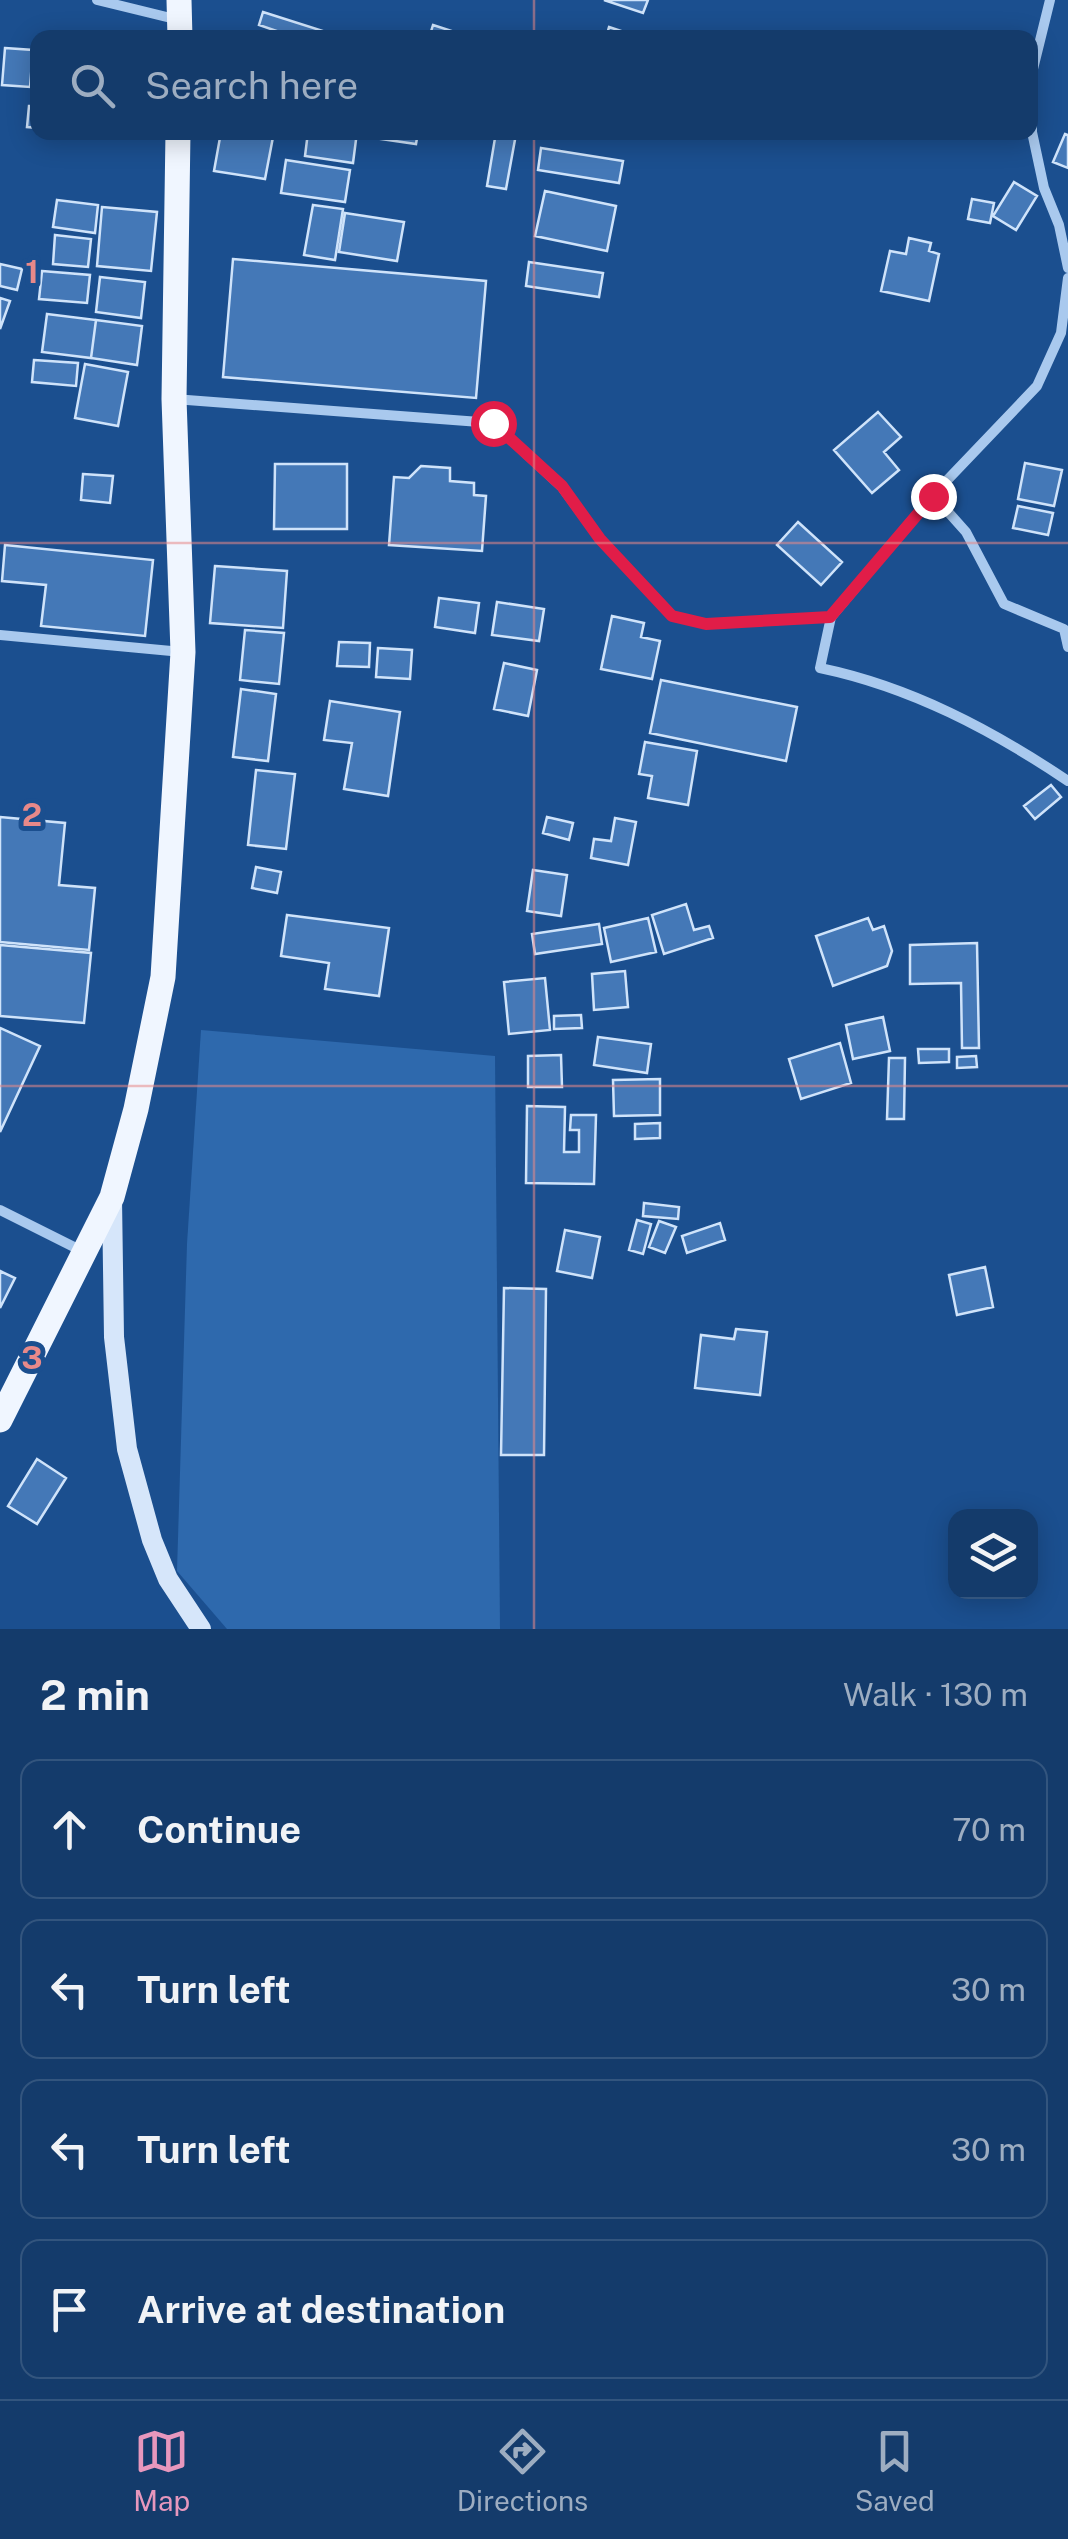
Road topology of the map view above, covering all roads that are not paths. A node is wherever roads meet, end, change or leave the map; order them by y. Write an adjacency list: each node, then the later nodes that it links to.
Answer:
1 (97, 0): 3 (street)
2 (1050, 0): 4 (street)
3 (180, 19)
4 (1038, 48)
5 (178, 140): 9 (main road)
6 (1034, 140): 7 (street)
7 (1068, 268)
8 (1068, 278): 10 (street)
9 (174, 398): 11 (street); 14 (main road)
10 (933, 496): 11 (street); 13 (street)
11 (830, 617): 15 (street)
12 (0, 635): 14 (street)
13 (1068, 647)
14 (182, 652): 16 (main road)
15 (1068, 782)
16 (112, 1197): 18 (main road); 20 (main road)
17 (0, 1210): 18 (street)
18 (82, 1251): 19 (main road)
19 (0, 1420)
20 (202, 1629)

